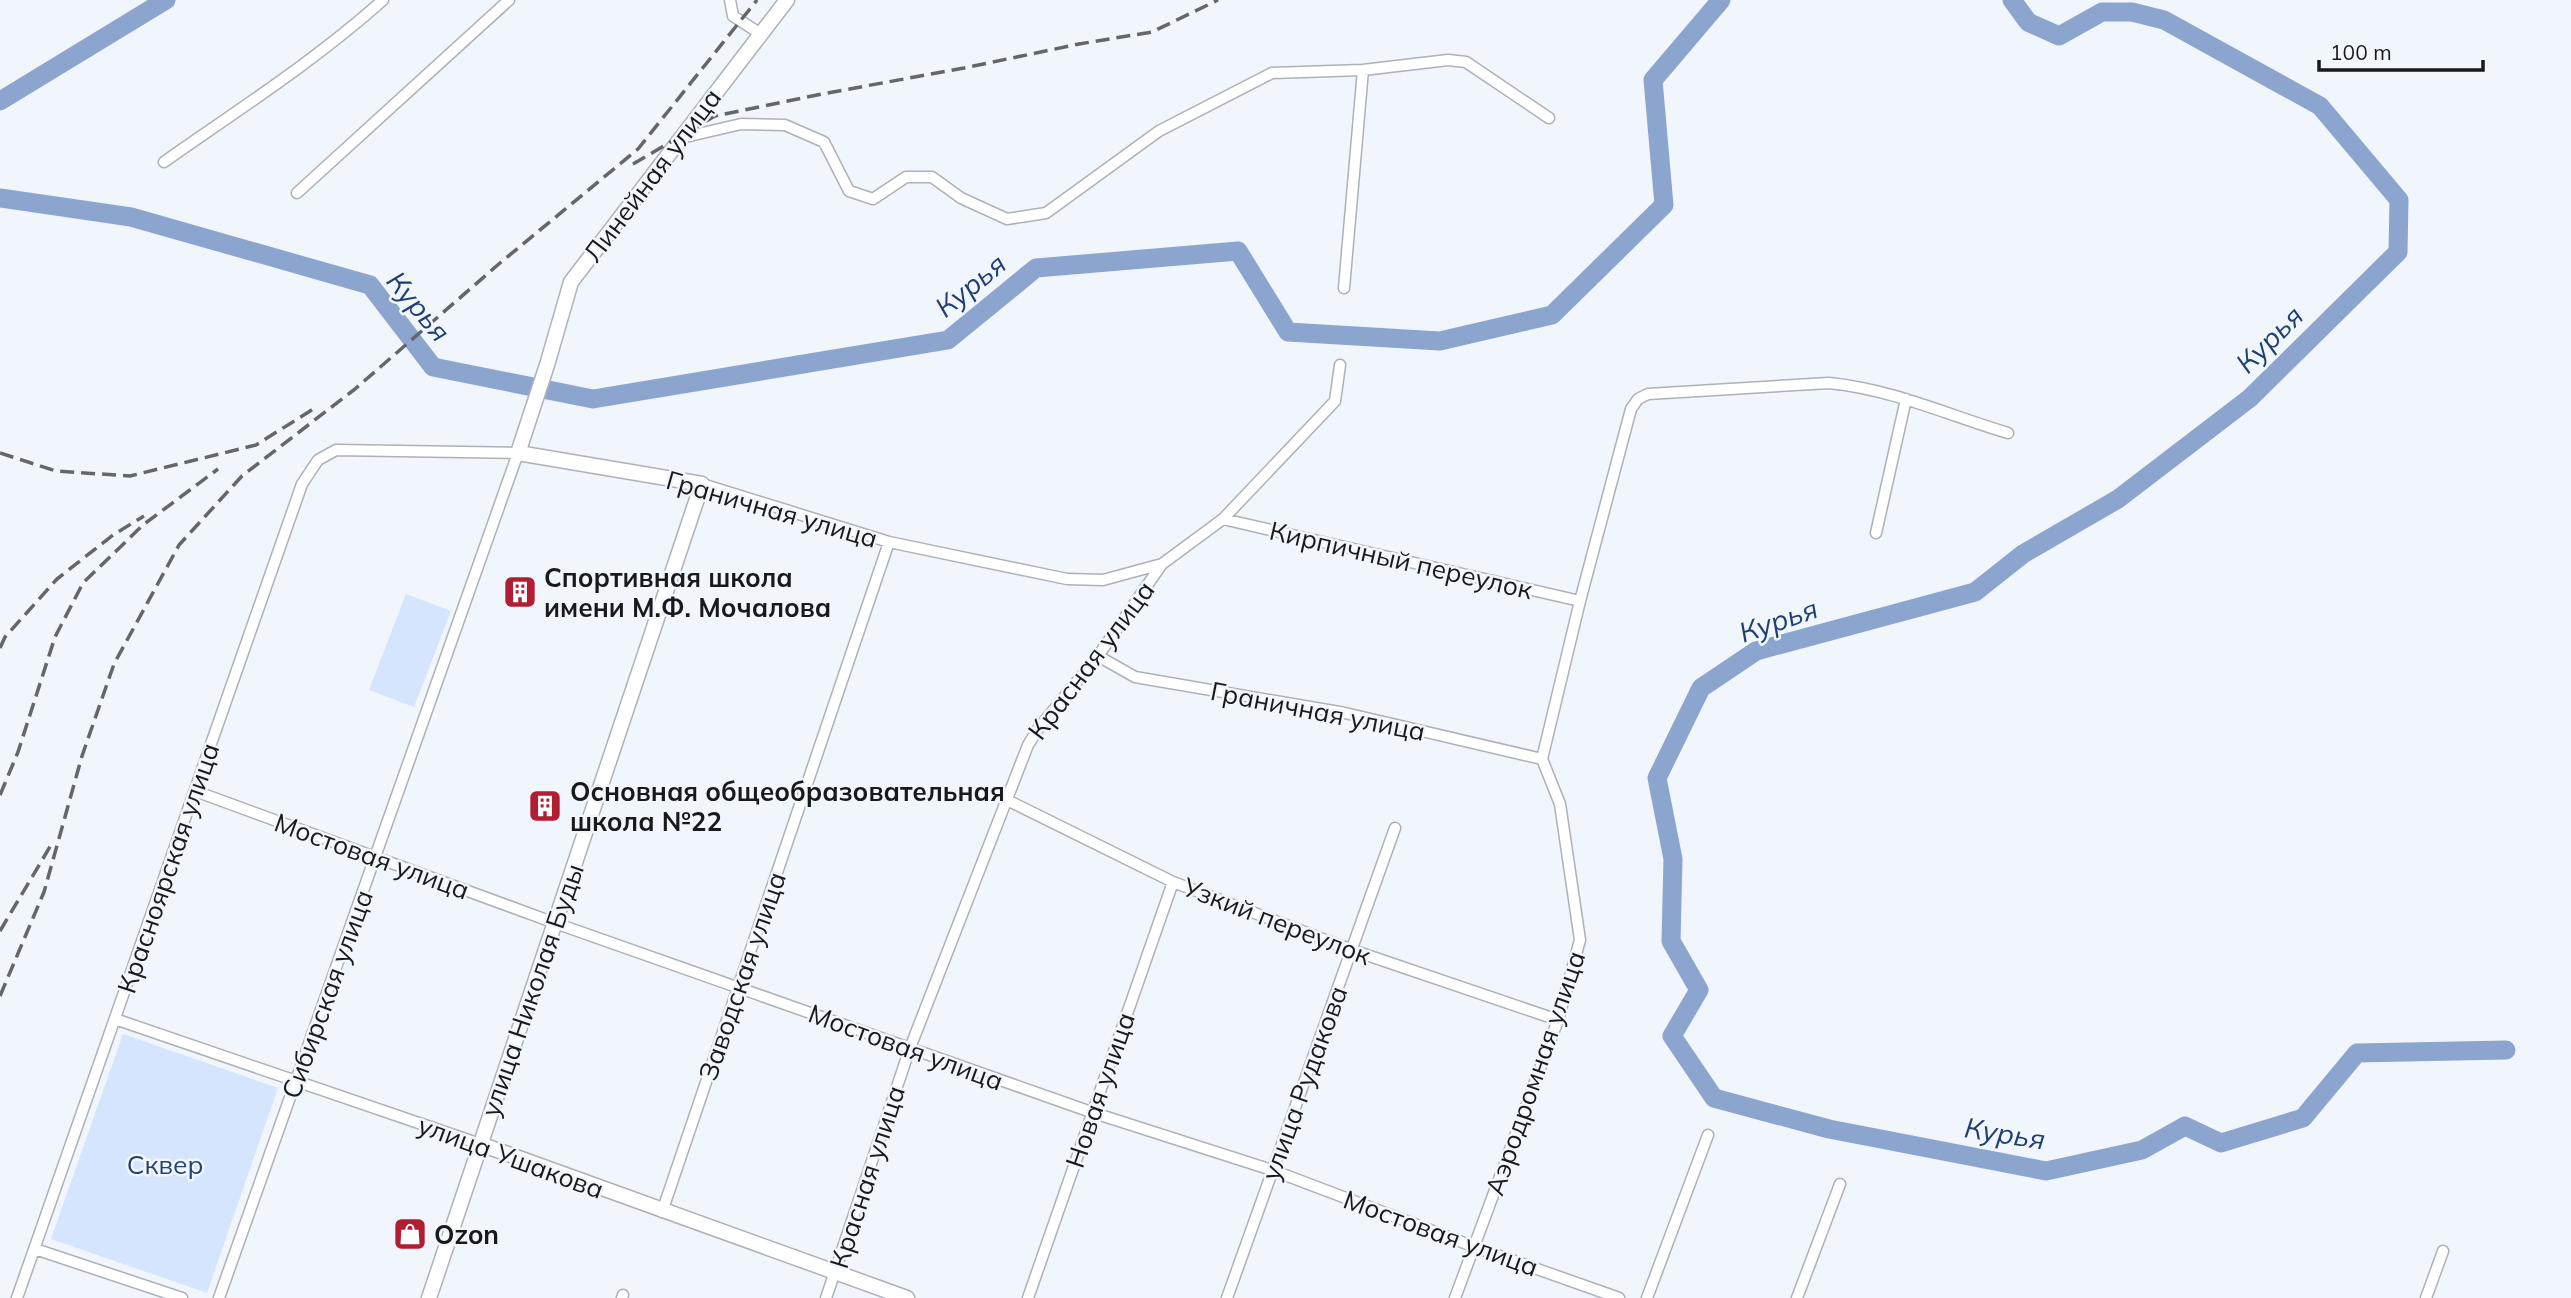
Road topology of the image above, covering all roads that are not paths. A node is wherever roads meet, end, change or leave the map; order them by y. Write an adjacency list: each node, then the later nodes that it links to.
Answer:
1 (383, 0): 9 (street)
2 (509, 0): 10 (street)
3 (730, 0): 5 (street)
4 (787, 0): 5 (street, Линейная улица)
5 (761, 34): 8 (street, Линейная улица)
6 (1363, 70): 7 (street); 8 (street); 11 (street)
7 (1549, 118)
8 (681, 138): 16 (street, Линейная улица)
9 (164, 162)
10 (297, 193)
11 (1344, 288)
12 (1340, 365): 18 (street, Красная улица)
13 (1906, 399): 14 (street); 19 (street); 22 (street)
14 (2008, 433)
15 (336, 450): 16 (street, Граничная улица); 25 (street, Красноярская улица)
16 (518, 453): 17 (street, Граничная улица); 28 (street, Сибирская улица)
17 (702, 484): 20 (street, Граничная улица); 30 (street, улица Николая Буды)
18 (1223, 519): 21 (street, Красная улица); 22 (street, Кирпичный переулок)
19 (1876, 533)
20 (889, 542): 21 (street, Граничная улица); 32 (street, Заводская улица)
21 (1162, 564): 23 (street, Красная улица)
22 (1580, 601): 24 (street)
23 (1098, 656): 24 (street, Граничная улица); 26 (street, Красная улица)
24 (1542, 759): 34 (street, Аэродромная улица)
25 (195, 791): 28 (street, Мостовая улица); 33 (street, Красноярская улица)
26 (1005, 799): 29 (street, Узкий переулок); 35 (street, Красная улица)
27 (1395, 828): 31 (street, улица Рудакова)
28 (376, 857): 30 (street, Мостовая улица); 36 (street, Сибирская улица)
29 (1173, 882): 31 (street, Узкий переулок); 37 (street, Новая улица)
30 (555, 923): 32 (street, Мостовая улица); 39 (street, улица Николая Буды)
31 (1352, 950): 34 (street, Узкий переулок); 40 (street, улица Рудакова)
32 (738, 987): 35 (street, Мостовая улица); 42 (street, Заводская улица)
33 (115, 1019): 36 (street, улица Ушакова); 44 (street, Красноярская улица)
34 (1558, 1020): 43 (street, Аэродромная улица)
35 (910, 1048): 37 (street, Мостовая улица); 46 (street, Красная улица)
36 (296, 1081): 39 (street, улица Ушакова); 49 (street, Сибирская улица)
37 (1091, 1112): 40 (street, Мостовая улица); 53 (street, Новая улица)
38 (1708, 1135): 57 (street)
39 (480, 1144): 42 (street, улица Ушакова); 50 (street, улица Николая Буды)
40 (1272, 1170): 43 (street, Мостовая улица); 54 (street, улица Рудакова)
41 (1840, 1184): 58 (street)
42 (662, 1212): 46 (street, улица Ушакова)
43 (1475, 1247): 55 (street, Аэродромная улица); 56 (street, Мостовая улица)
44 (35, 1249): 47 (street, Красноярская улица); 48 (street)
45 (2443, 1251): 59 (street)
46 (835, 1273): 51 (street, Красная улица); 52 (street, улица Ушакова)
47 (18, 1298)
48 (182, 1298)
49 (219, 1298)
50 (429, 1298)
51 (826, 1298)
52 (907, 1298)
53 (1028, 1298)
54 (1227, 1298)
55 (1455, 1298)
56 (1619, 1298)
57 (1647, 1298)
58 (1797, 1298)
59 (2426, 1298)

